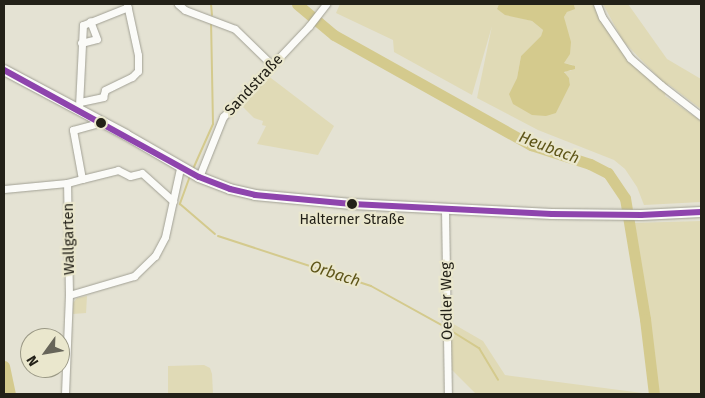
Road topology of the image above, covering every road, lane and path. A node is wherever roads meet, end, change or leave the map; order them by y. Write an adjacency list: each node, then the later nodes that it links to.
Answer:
1 (178, 4): 7 (street)
2 (326, 4): 7 (street, Sandstraße)
3 (597, 4): 10 (street)
4 (128, 6): 5 (street); 9 (street)
5 (90, 21): 6 (street); 6 (street)
6 (81, 43): 9 (street)
7 (272, 65): 12 (street, Sandstraße)
8 (4, 70): 9 (main road)
9 (79, 106): 11 (main road)
10 (701, 116)
11 (102, 122): 12 (main road); 13 (street)
12 (190, 173): 16 (street, Wallgarten); 17 (main road)
13 (82, 179): 14 (street, Wallgarten); 16 (street, Wallgarten)
14 (68, 183): 15 (street, Wallgarten); 19 (street, Wallgarten)
15 (4, 188)
16 (173, 201): 19 (street, Wallgarten)
17 (445, 209): 18 (main road); 21 (street, Oedler Weg)
18 (701, 212)
19 (70, 295): 20 (street, Wallgarten)
20 (66, 394)
21 (448, 394)

